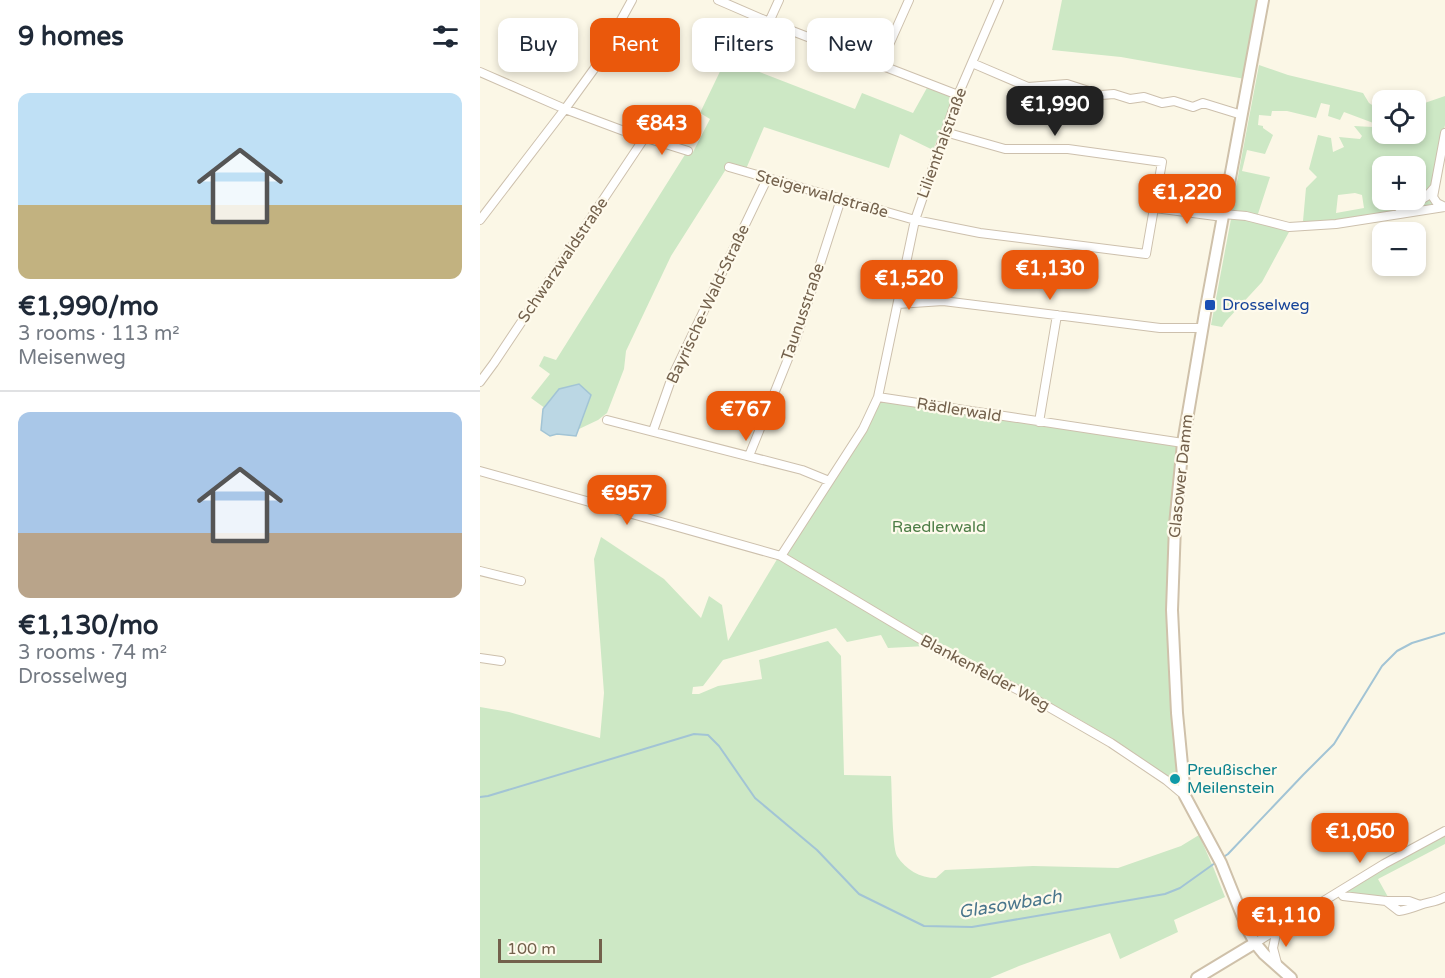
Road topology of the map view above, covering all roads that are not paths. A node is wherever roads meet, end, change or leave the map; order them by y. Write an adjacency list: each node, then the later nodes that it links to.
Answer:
1 (632, 0): 14 (street)
2 (718, 0): 7 (street)
3 (779, 0): 8 (street)
4 (909, 0): 9 (street)
5 (999, 0): 10 (street, Lilienthalstraße)
6 (1263, 0): 15 (street, Glasower Damm)
7 (762, 18)
8 (770, 18)
9 (894, 34)
10 (972, 63): 13 (street, Lilienthalstraße); 15 (street)
11 (894, 70): 13 (street)
12 (480, 72): 14 (street)
13 (958, 95): 16 (street, Lilienthalstraße)
14 (565, 109): 18 (street); 28 (street)
15 (1242, 115): 26 (street, Glasower Damm)
16 (945, 132): 25 (street); 29 (street, Lilienthalstraße)
17 (1445, 133): 22 (street)
18 (645, 137): 19 (street); 33 (street, Schwarzwaldstraße)
19 (688, 151)
20 (729, 167): 21 (street, Steigerwaldstraße)
21 (767, 179): 23 (street, Steigerwaldstraße); 37 (street, Bayrische-Wald-Straße)
22 (1434, 188): 24 (street); 27 (street)
23 (841, 199): 29 (street, Steigerwaldstraße); 39 (street, Taunusstraße)
24 (1445, 207): 27 (street)
25 (1155, 208): 26 (street); 29 (street, Steigerwaldstraße)
26 (1223, 216): 27 (street); 32 (street, Glasower Damm)
27 (1395, 216)
28 (480, 220)
29 (915, 220): 30 (street, Lilienthalstraße)
30 (898, 304): 31 (street); 34 (street, Lilienthalstraße)
31 (1057, 315): 32 (street); 36 (street)
32 (1202, 328): 38 (street, Glasower Damm)
33 (480, 382)
34 (878, 397): 36 (street, Rädlerwald); 41 (street, Lilienthalstraße)
35 (607, 420): 37 (street)
36 (1039, 422): 38 (street, Rädlerwald)
37 (653, 431): 39 (street)
38 (1183, 443): 47 (street, Glasower Damm)
39 (749, 456): 41 (street)
40 (480, 471): 42 (street, Blankenfelder Weg)
41 (829, 481): 42 (street, Lilienthalstraße)
42 (781, 556): 47 (street, Blankenfelder Weg)
43 (480, 571): 44 (street)
44 (521, 581)
45 (480, 658): 46 (street)
46 (501, 661)
47 (1185, 796): 52 (street, Glasower Damm)
48 (1445, 831): 49 (street)
49 (1340, 891): 50 (street); 51 (street)
50 (1445, 897)
51 (1277, 929): 52 (street); 53 (street)
52 (1255, 943): 53 (street, Glasower Damm); 54 (street)
53 (1278, 968): 55 (street, Glasower Damm)
54 (1197, 978)
55 (1290, 978)

